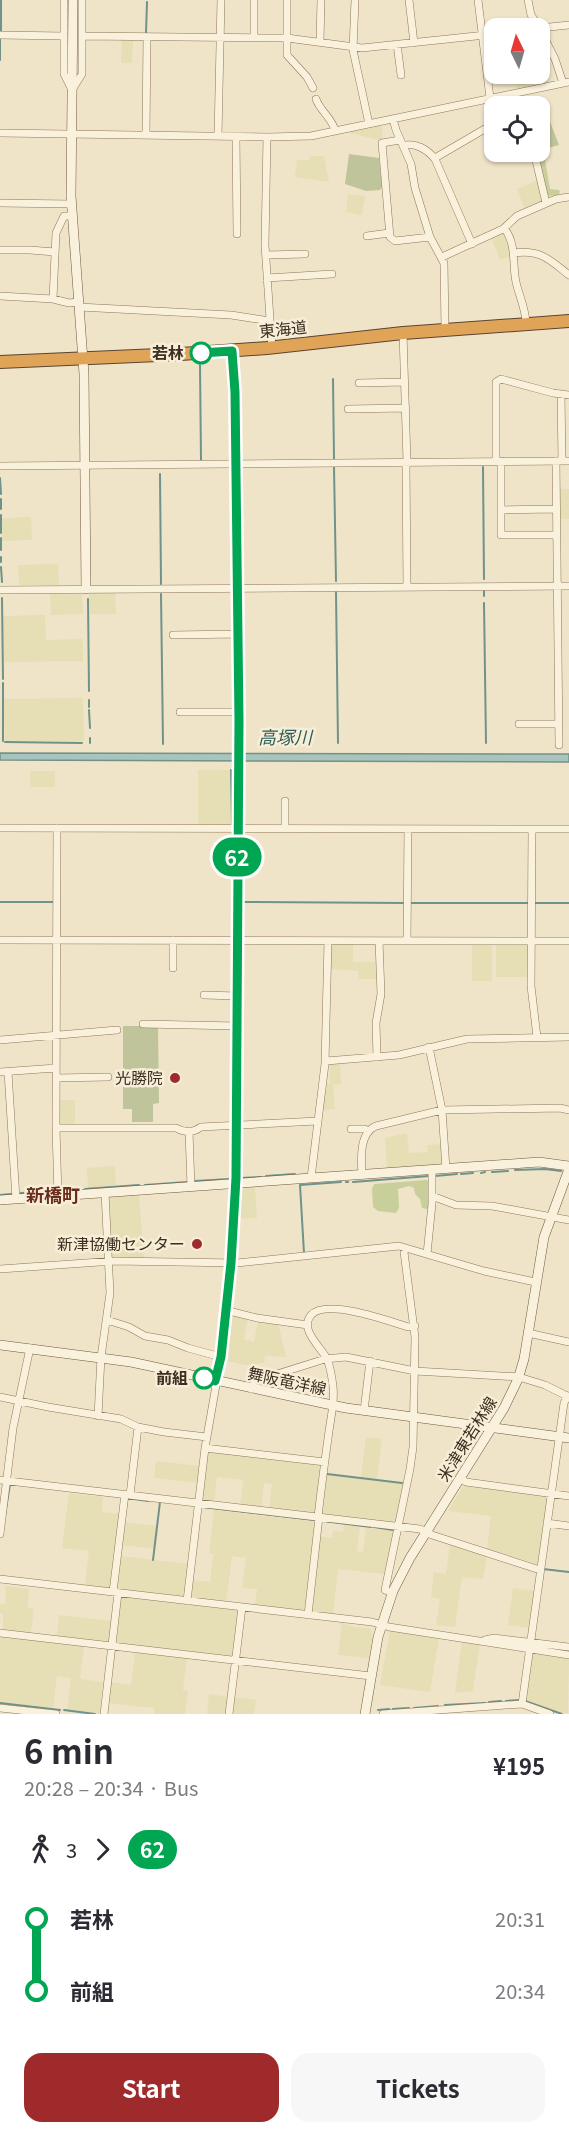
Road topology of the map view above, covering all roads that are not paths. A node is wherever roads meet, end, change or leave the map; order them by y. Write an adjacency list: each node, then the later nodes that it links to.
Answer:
1 (64, 0): 17 (street)
2 (74, 0): 31 (main road)
3 (82, 0): 18 (street)
4 (221, 0): 21 (street)
5 (254, 0): 20 (street)
6 (287, 0): 22 (street)
7 (321, 0): 23 (street)
8 (355, 0): 26 (street)
9 (409, 0): 24 (street)
10 (478, 0): 16 (street)
11 (528, 0): 12 (street)
12 (533, 18)
13 (569, 25): 14 (street)
14 (550, 28)
15 (0, 35): 17 (street)
16 (483, 35): 24 (street); 32 (street)
17 (64, 36): 31 (street)
18 (82, 36): 19 (street); 31 (street)
19 (147, 37): 21 (street); 42 (street)
20 (254, 37): 21 (street); 22 (street)
21 (220, 38): 43 (street)
22 (287, 38): 23 (street); 30 (street)
23 (320, 42): 26 (street)
24 (414, 43): 25 (street)
25 (398, 45): 26 (street); 28 (street)
26 (353, 47): 37 (street)
27 (550, 48): 29 (street)
28 (401, 75)
29 (566, 83): 33 (street)
30 (313, 88)
31 (72, 90): 41 (main road)
32 (492, 96)
33 (502, 96)
34 (316, 99): 39 (street)
35 (484, 100): 36 (street)
36 (393, 119): 37 (street); 46 (street)
37 (369, 124): 39 (street)
38 (484, 129): 47 (street)
39 (335, 131): 45 (street)
40 (0, 133): 41 (street)
41 (71, 134): 42 (street); 52 (main road)
42 (146, 135): 43 (street)
43 (218, 136): 44 (street)
44 (236, 137): 45 (street); 56 (street)
45 (267, 137): 64 (street)
46 (402, 143): 47 (street); 55 (street); 58 (street)
47 (435, 158): 59 (street)
48 (536, 162): 51 (street)
49 (569, 197): 51 (street)
50 (0, 203): 52 (street)
51 (546, 203): 54 (street)
52 (71, 204): 53 (main road)
53 (71, 216): 61 (street); 71 (main road)
54 (504, 228): 59 (street); 62 (street)
55 (389, 233): 57 (street); 58 (street)
56 (237, 234)
57 (368, 236)
58 (430, 237): 65 (street)
59 (472, 244): 65 (street)
60 (0, 250): 61 (street)
61 (55, 252): 70 (street)
62 (514, 253): 67 (street); 74 (street)
63 (305, 254): 64 (street)
64 (266, 255): 68 (street)
65 (442, 257): 75 (street)
66 (332, 274): 68 (street)
67 (569, 275)
68 (267, 278): 72 (street)
69 (0, 296): 70 (street)
70 (53, 299): 71 (street)
71 (79, 304): 72 (street); 79 (main road)
72 (270, 321): 77 (street)
73 (569, 321): 74 (highway, 東海道)
74 (526, 324): 75 (highway, 東海道)
75 (445, 329): 76 (highway, 東海道)
76 (403, 333): 77 (highway, 東海道); 82 (street)
77 (272, 348): 78 (highway, 東海道)
78 (232, 351): 79 (highway, 東海道); 90 (street)
79 (83, 358): 80 (highway, 東海道); 91 (main road)
80 (0, 362)
81 (359, 382): 82 (street)
82 (405, 382): 84 (street)
83 (565, 394): 86 (street); 87 (street)
84 (406, 408): 85 (street); 89 (street)
85 (348, 409)
86 (565, 419): 88 (street)
87 (499, 461): 88 (street); 89 (street); 94 (street)
88 (562, 461): 93 (street)
89 (406, 462): 90 (street); 98 (street)
90 (235, 464): 91 (street); 99 (street)
91 (85, 465): 92 (street); 100 (main road)
92 (0, 466)
93 (556, 509): 94 (street); 95 (street)
94 (501, 510): 95 (street)
95 (557, 535): 96 (street)
96 (557, 586): 97 (street); 98 (street); 107 (street)
97 (569, 586)
98 (407, 587): 99 (street)
99 (237, 588): 100 (street); 102 (street)
100 (86, 589): 101 (street)
101 (0, 590)
102 (237, 634): 103 (street); 104 (street)
103 (173, 635)
104 (239, 711): 105 (street); 112 (street)
105 (180, 712)
106 (519, 724): 107 (street)
107 (558, 724): 108 (street)
108 (558, 745)
109 (285, 801): 113 (street)
110 (0, 828): 111 (street)
111 (57, 828): 112 (street); 118 (street)
112 (237, 828): 113 (street); 120 (street)
113 (285, 828): 114 (street)
114 (408, 829): 115 (street); 123 (street)
115 (532, 829): 116 (street); 124 (street)
116 (569, 829)
117 (0, 940): 118 (street)
118 (56, 940): 119 (street); 132 (street)
119 (173, 940): 120 (street); 126 (street)
120 (237, 940): 121 (street); 128 (street)
121 (327, 941): 122 (street); 138 (street)
122 (379, 941): 123 (street); 137 (street)
123 (407, 941): 124 (street)
124 (531, 941): 125 (street); 133 (street)
125 (569, 941)
126 (173, 968)
127 (204, 995): 128 (street)
128 (237, 996): 130 (street)
129 (143, 1024): 130 (street)
130 (237, 1026): 147 (street)
131 (117, 1030): 132 (street)
132 (56, 1036): 135 (street); 139 (street)
133 (537, 1036): 134 (street); 136 (street)
134 (569, 1037)
135 (0, 1040)
136 (429, 1047): 137 (street); 144 (street)
137 (377, 1057): 138 (street)
138 (326, 1061): 146 (street)
139 (56, 1068): 141 (street); 143 (street)
140 (0, 1072): 141 (street)
141 (8, 1072): 162 (street)
142 (108, 1077): 143 (street)
143 (56, 1078): 148 (street)
144 (442, 1110): 145 (street); 151 (street); 153 (street)
145 (569, 1110)
146 (317, 1121): 147 (street); 156 (street)
147 (236, 1125): 150 (street); 157 (street)
148 (56, 1128): 150 (street); 160 (street)
149 (351, 1129): 151 (street)
150 (189, 1131): 158 (street)
151 (367, 1131): 155 (street)
152 (569, 1168): 153 (main road); 164 (main road, 米津東若林線)
153 (446, 1169): 154 (main road)
154 (432, 1170): 155 (main road); 161 (street)
155 (362, 1175): 156 (main road)
156 (311, 1178): 157 (main road)
157 (235, 1184): 158 (main road); 169 (street)
158 (191, 1187): 159 (main road)
159 (105, 1193): 160 (main road); 168 (street)
160 (58, 1196): 162 (main road)
161 (432, 1196): 164 (street); 167 (street)
162 (16, 1199): 163 (main road)
163 (0, 1200)
164 (550, 1216): 165 (street); 171 (main road, 米津東若林線)
165 (569, 1220)
166 (405, 1248): 167 (street); 169 (street); 175 (street)
167 (427, 1254): 171 (street)
168 (110, 1262): 169 (street); 170 (street); 173 (street)
169 (231, 1263): 172 (street)
170 (0, 1269)
171 (536, 1282): 176 (main road, 米津東若林線)
172 (225, 1310): 174 (street); 181 (street)
173 (107, 1320): 180 (street); 181 (street)
174 (308, 1325): 175 (street); 182 (street)
175 (415, 1326): 184 (street)
176 (528, 1333): 177 (street); 185 (main road, 米津東若林線)
177 (569, 1342)
178 (0, 1345): 179 (main road, 舞阪竜洋線)
179 (30, 1348): 180 (main road, 舞阪竜洋線); 190 (street)
180 (101, 1357): 186 (main road, 舞阪竜洋線); 193 (street)
181 (221, 1357): 186 (street)
182 (327, 1359): 183 (street); 187 (street); 191 (street)
183 (370, 1361): 184 (street); 192 (street)
184 (415, 1371): 185 (street); 194 (street)
185 (519, 1377): 188 (street); 196 (main road, 米津東若林線)
186 (215, 1381): 187 (main road, 舞阪竜洋線); 197 (street)
187 (251, 1389): 191 (main road, 舞阪竜洋線)
188 (568, 1396): 198 (street)
189 (0, 1397): 190 (street)
190 (20, 1401): 193 (street); 202 (street)
191 (333, 1406): 192 (main road, 舞阪竜洋線); 200 (street)
192 (364, 1411): 194 (main road, 舞阪竜洋線)
193 (98, 1416): 195 (street)
194 (414, 1417): 196 (main road, 舞阪竜洋線); 211 (street)
195 (138, 1427): 197 (street); 204 (street)
196 (492, 1428): 198 (main road, 舞阪竜洋線); 201 (main road, 米津東若林線)
197 (207, 1437): 199 (street)
198 (564, 1437): 203 (street)
199 (205, 1448): 200 (street); 206 (street)
200 (325, 1462): 207 (street)
201 (460, 1478): 203 (street); 212 (main road, 米津東若林線)
202 (3, 1480): 204 (street); 208 (street)
203 (551, 1494): 205 (street); 209 (street)
204 (127, 1495): 206 (street); 216 (street)
205 (569, 1496)
206 (198, 1503): 207 (street); 218 (street)
207 (318, 1517): 211 (street); 220 (street)
208 (1, 1523): 213 (street)
209 (547, 1523): 210 (street); 214 (street)
210 (569, 1526)
211 (398, 1527): 212 (street); 217 (street)
212 (426, 1532): 214 (street); 217 (main road, 米津東若林線)
213 (0, 1534)
214 (540, 1570): 223 (street)
215 (0, 1579): 216 (street)
216 (116, 1593): 218 (street); 224 (street)
217 (392, 1593): 221 (main road, 米津東若林線)
218 (187, 1601): 219 (street)
219 (242, 1607): 220 (street); 227 (street)
220 (308, 1615): 221 (street)
221 (381, 1624): 223 (street); 228 (main road, 米津東若林線)
222 (0, 1633): 224 (street)
223 (530, 1645): 225 (street); 226 (street); 229 (street)
224 (112, 1646): 227 (street); 232 (street)
225 (569, 1647)
226 (569, 1655)
227 (236, 1660): 228 (street); 233 (street)
228 (371, 1676): 234 (main road, 米津東若林線)
229 (522, 1704): 235 (street); 236 (street)
230 (0, 1708): 231 (street)
231 (56, 1714)
232 (104, 1714)
233 (229, 1714)
234 (368, 1714)
235 (383, 1714)
236 (550, 1714)

